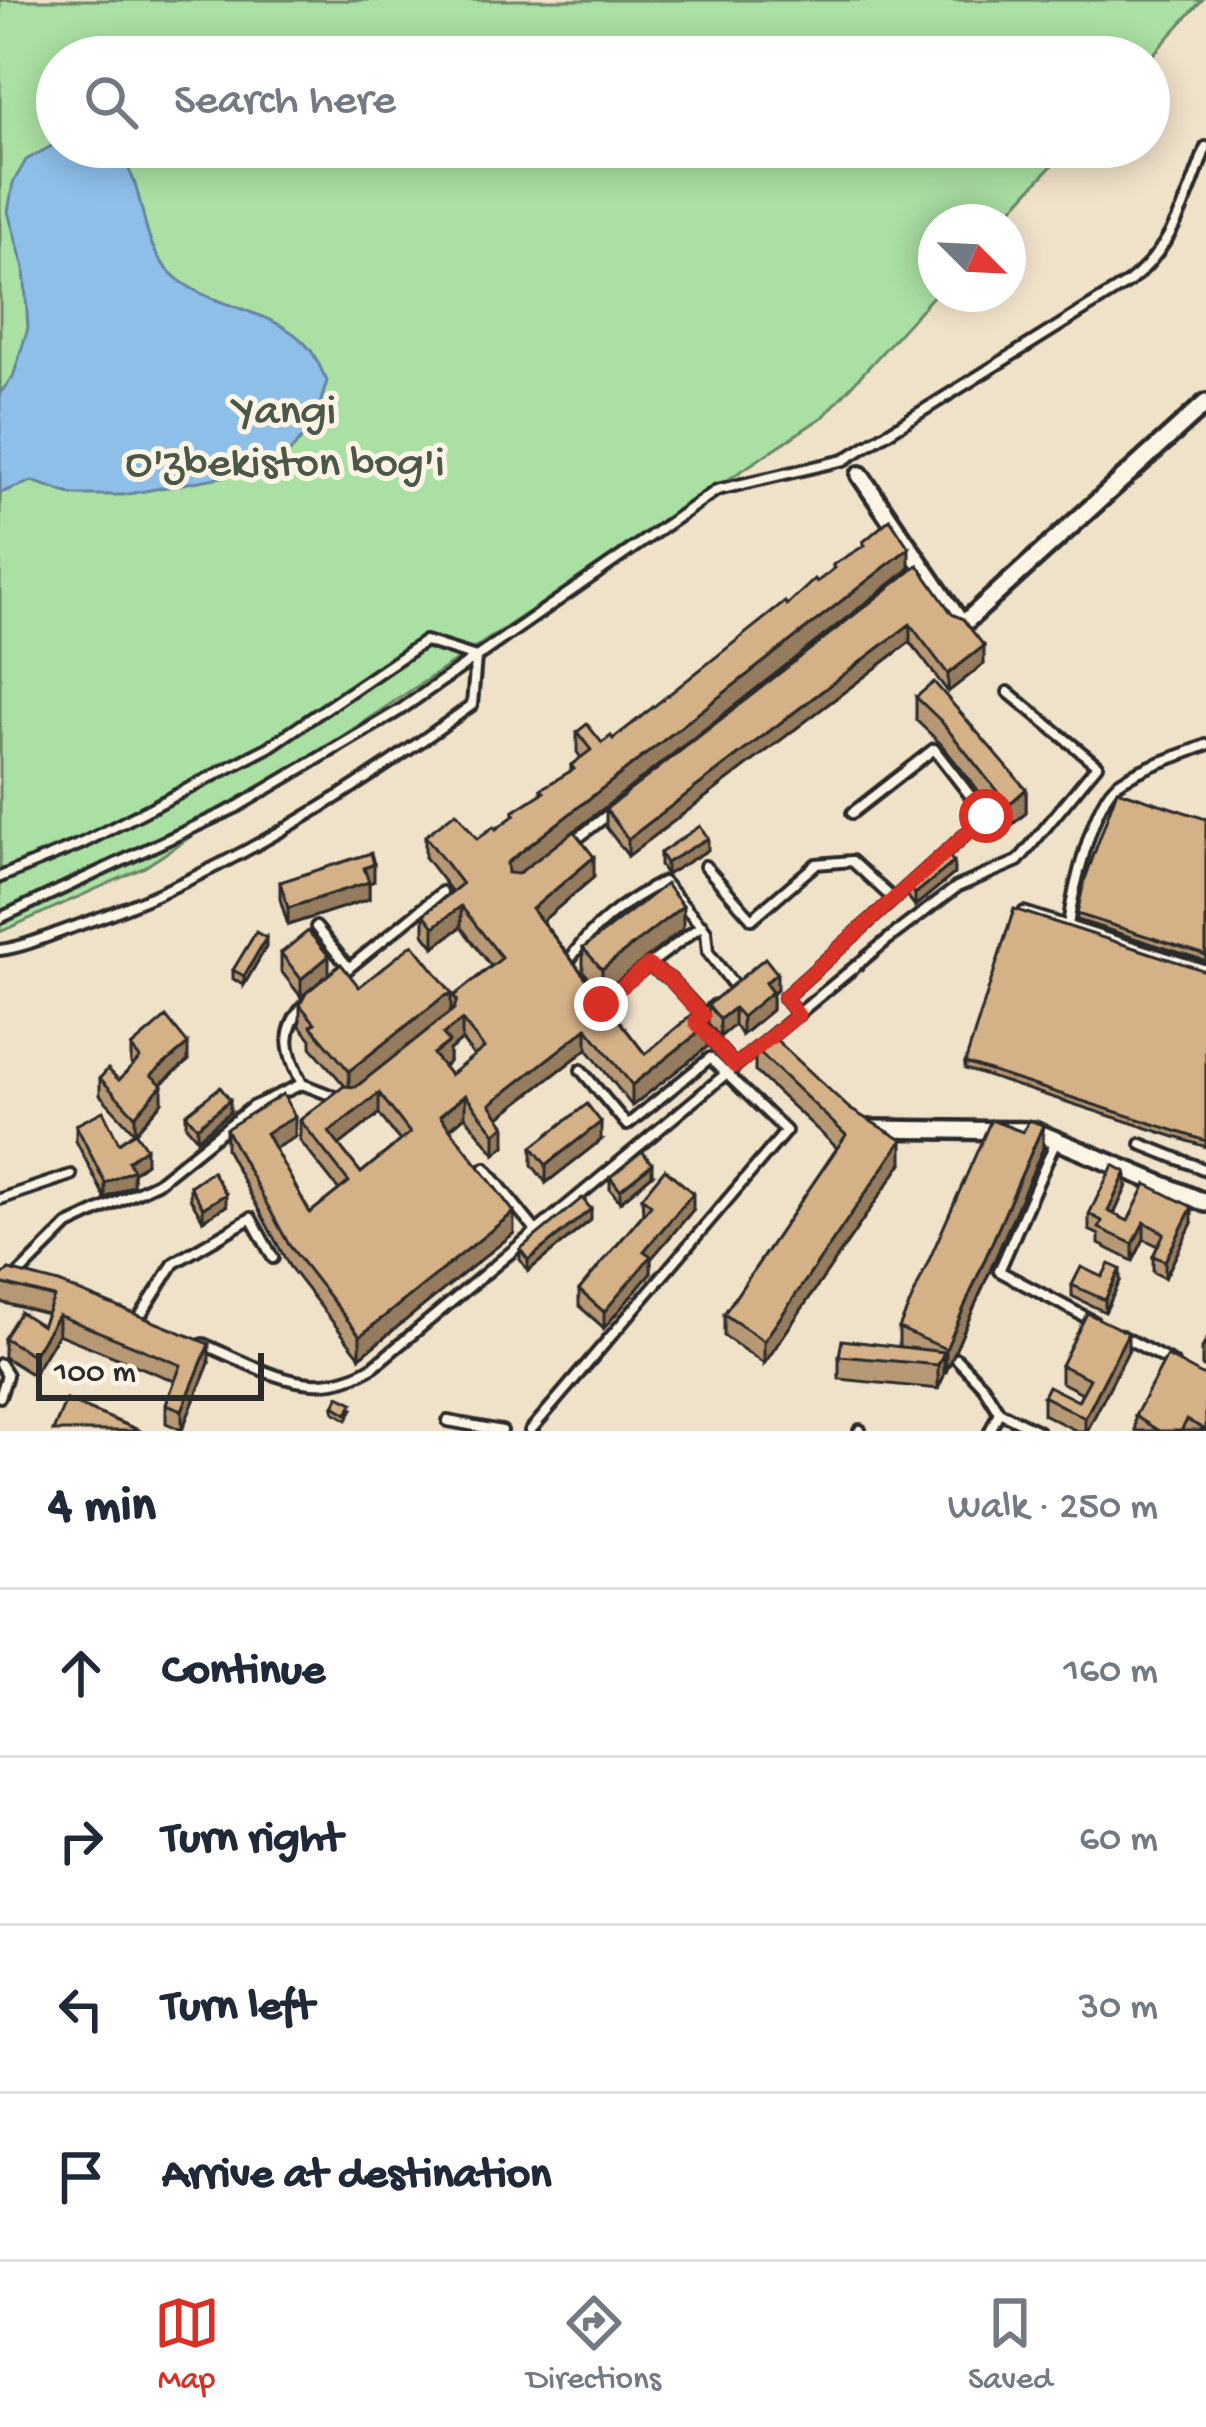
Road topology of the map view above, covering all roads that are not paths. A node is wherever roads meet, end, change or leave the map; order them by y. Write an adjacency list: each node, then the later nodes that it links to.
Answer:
1 (1206, 147): 6 (lane)
2 (1206, 403): 4 (street)
3 (860, 475): 4 (street)
4 (923, 568): 5 (lane)
5 (905, 583)
6 (476, 657): 13 (lane); 18 (lane); 23 (lane)
7 (1008, 692): 31 (lane)
8 (1206, 745): 20 (lane)
9 (626, 800): 11 (lane)
10 (852, 813): 15 (lane)
11 (570, 844)
12 (705, 866): 15 (lane)
13 (0, 877)
14 (442, 892): 25 (lane)
15 (892, 898): 31 (lane)
16 (1024, 912): 20 (lane)
17 (614, 914): 19 (lane); 22 (lane); 27 (lane)
18 (0, 918)
19 (702, 925): 24 (lane); 32 (lane)
20 (1068, 926): 26 (lane)
21 (316, 927): 25 (lane)
22 (623, 927)
23 (0, 950)
24 (648, 965): 29 (lane); 32 (lane)
25 (349, 968): 28 (lane)
26 (1206, 970)
27 (578, 977)
28 (333, 982)
29 (590, 991)
30 (316, 995): 38 (lane)
31 (798, 1015): 33 (lane)
32 (703, 1016): 35 (lane)
33 (770, 1039): 34 (street); 35 (lane)
34 (786, 1054)
35 (735, 1066): 37 (lane)
36 (581, 1070): 37 (lane)
37 (725, 1076): 48 (lane); 62 (lane)
38 (302, 1084): 39 (lane); 50 (lane)
39 (351, 1101)
40 (850, 1117): 41 (street)
41 (1057, 1140): 47 (street); 57 (lane)
42 (1141, 1144): 44 (lane)
43 (485, 1168): 48 (lane)
44 (1206, 1170)
45 (71, 1175): 46 (lane)
46 (0, 1198)
47 (1206, 1203)
48 (536, 1231): 54 (lane)
49 (273, 1258): 52 (lane)
50 (39, 1279)
51 (118, 1309): 52 (lane)
52 (139, 1318): 53 (lane)
53 (159, 1326)
54 (198, 1342)
55 (957, 1360): 59 (lane)
56 (0, 1364): 58 (lane)
57 (1185, 1370)
58 (0, 1397)
59 (999, 1412): 63 (lane); 64 (lane)
60 (448, 1421): 61 (lane)
61 (502, 1431)
62 (530, 1431)
63 (990, 1431)
64 (1038, 1431)

